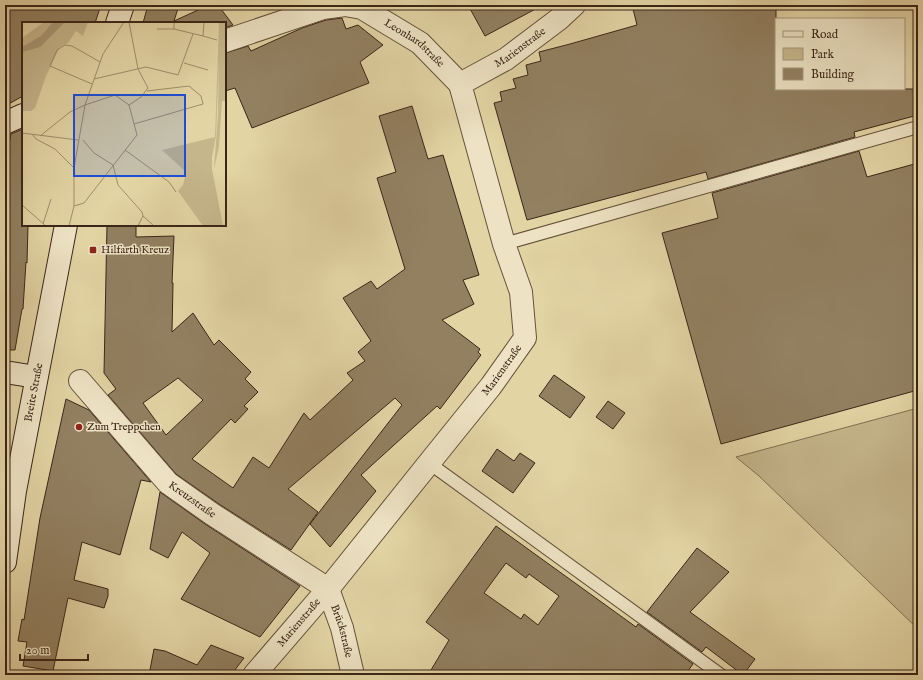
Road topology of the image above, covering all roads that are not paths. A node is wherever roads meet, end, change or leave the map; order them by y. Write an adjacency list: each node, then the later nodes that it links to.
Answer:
1 (123, 5): 3 (street)
2 (574, 5): 5 (street, Marienstraße)
3 (117, 22)
4 (226, 41): 5 (street, Leonhardstraße)
5 (460, 84): 10 (street, Marienstraße)
6 (22, 115): 7 (street)
7 (5, 123)
8 (918, 127): 10 (lane)
9 (66, 226): 12 (street, Breite Straße)
10 (504, 244): 14 (street, Marienstraße)
11 (5, 372): 12 (street)
12 (36, 377): 15 (street, Breite Straße)
13 (80, 381): 16 (street, Kreuzstraße)
14 (429, 463): 16 (street, Marienstraße); 19 (lane)
15 (5, 562)
16 (328, 589): 17 (street, Marienstraße); 18 (street, Brückstraße)
17 (254, 675)
18 (353, 675)
19 (721, 675)

